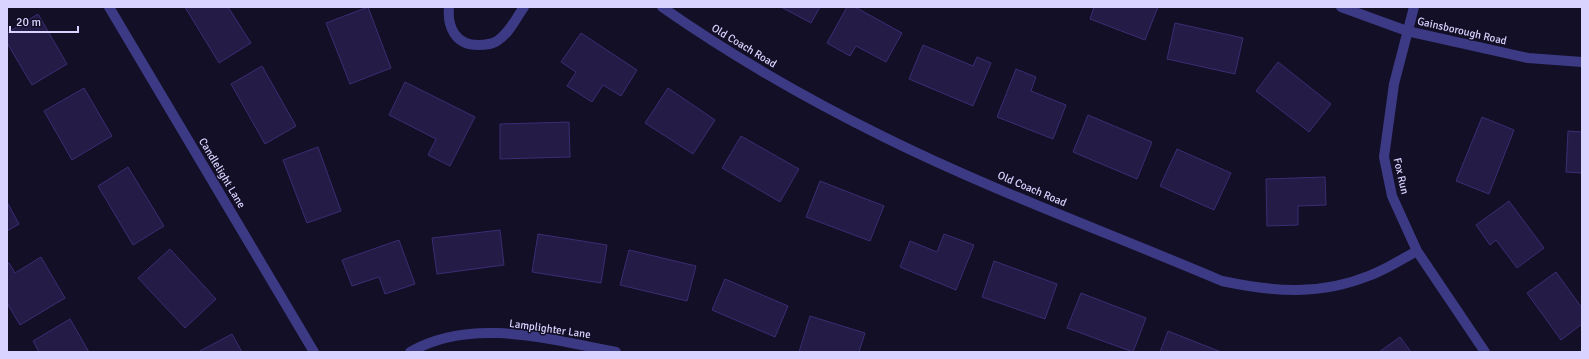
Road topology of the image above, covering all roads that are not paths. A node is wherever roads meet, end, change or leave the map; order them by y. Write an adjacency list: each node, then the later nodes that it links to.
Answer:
1 (109, 7): 10 (street, Candlelight Lane)
2 (449, 7): 3 (street)
3 (524, 7)
4 (662, 7): 9 (street, Old Coach Road)
5 (1341, 7): 7 (street, Gainsborough Road)
6 (1414, 7): 7 (street, Fox Run)
7 (1407, 30): 8 (street, Gainsborough Road); 9 (street, Fox Run)
8 (1582, 62)
9 (1417, 251): 13 (street, Fox Run)
10 (314, 352)
11 (410, 352): 12 (street, Lamplighter Lane)
12 (616, 352)
13 (1485, 352)

